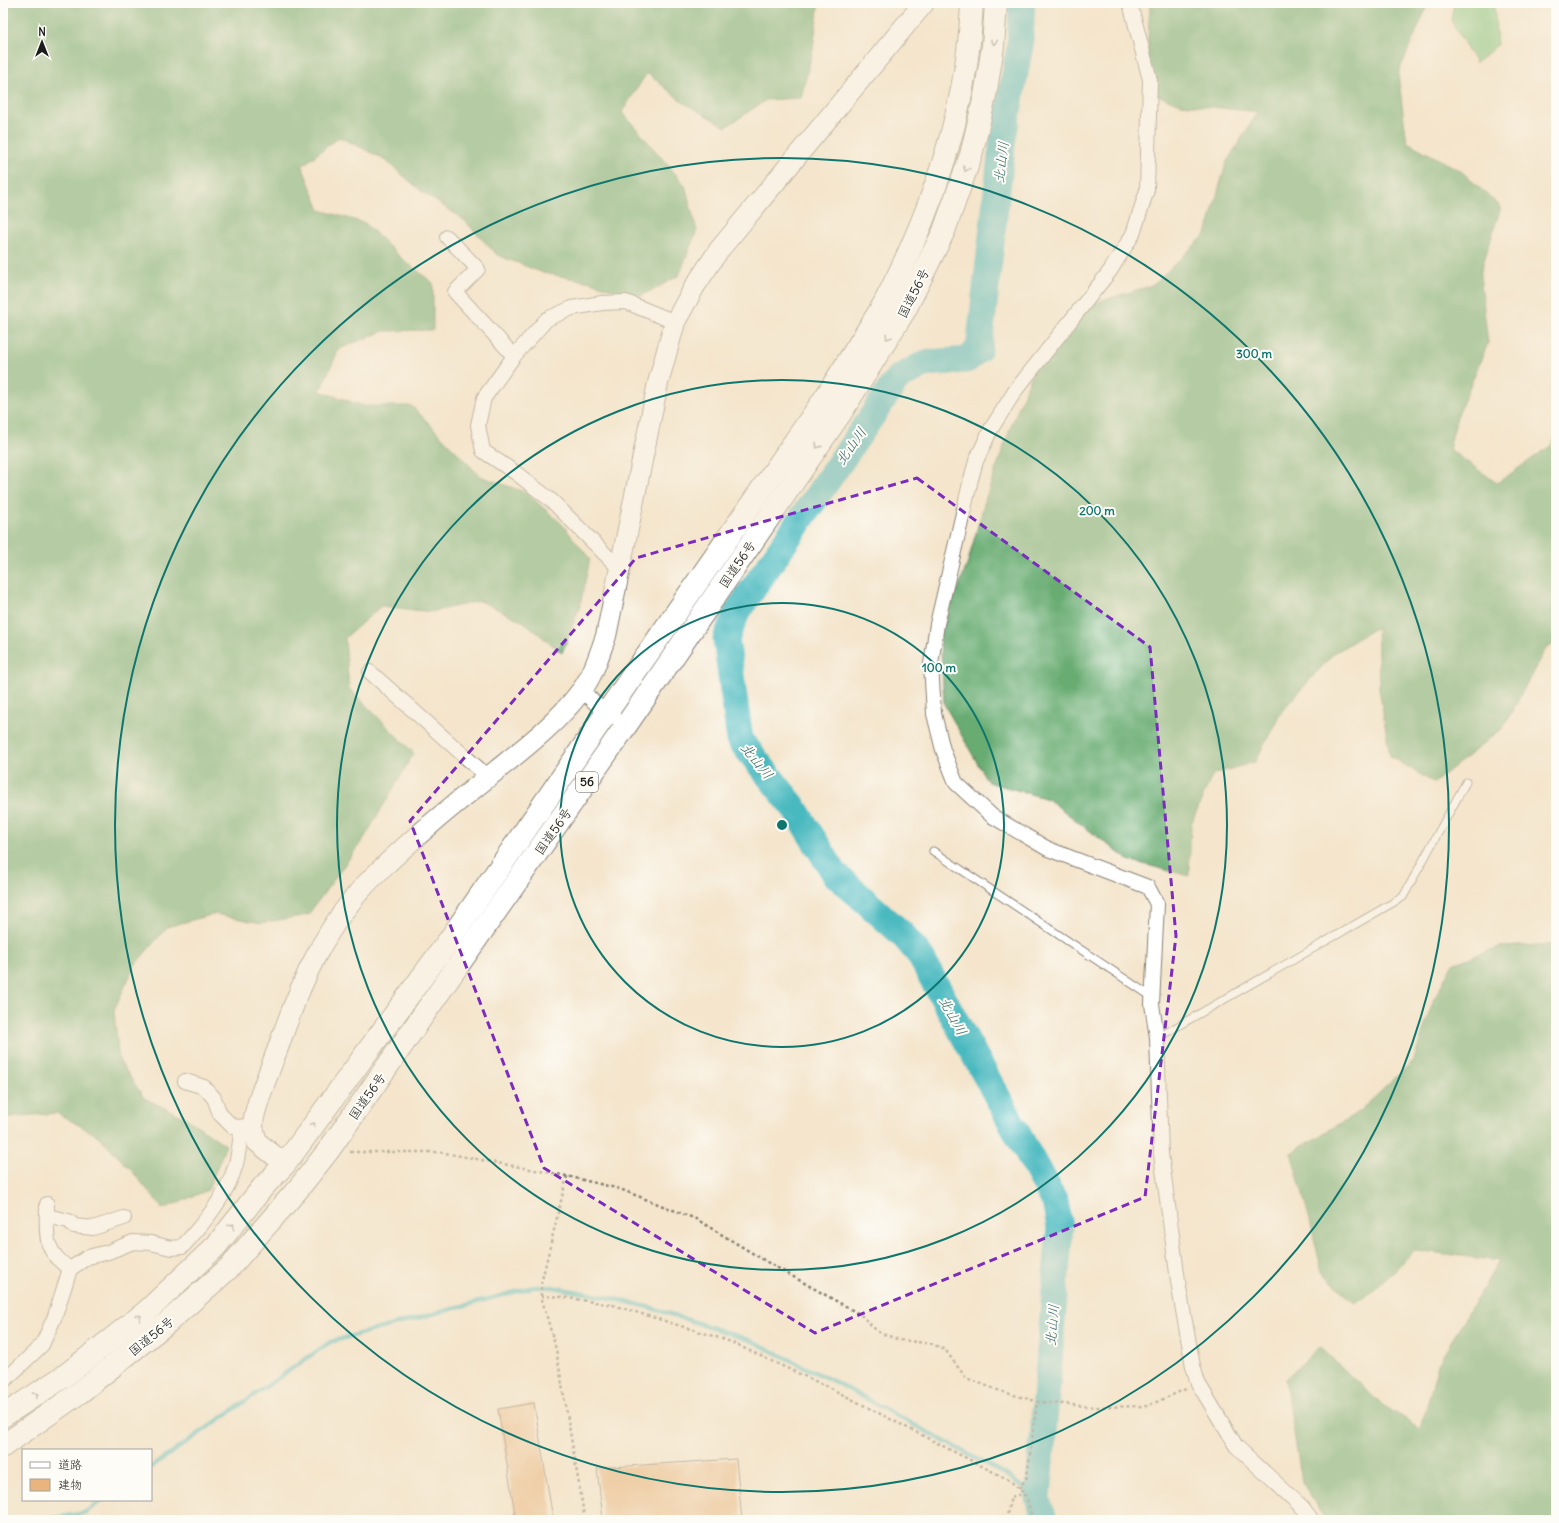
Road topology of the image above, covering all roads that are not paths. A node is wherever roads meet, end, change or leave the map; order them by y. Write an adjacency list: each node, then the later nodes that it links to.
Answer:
1 (924, 3): 6 (street)
2 (972, 3): 11 (highway, 国道56号 / 56)
3 (996, 3): 12 (highway, 国道56号 / 56, one-way to 12)
4 (1130, 3): 16 (street)
5 (446, 237): 7 (street)
6 (676, 322): 7 (street); 8 (street)
7 (514, 356): 8 (street)
8 (620, 569): 10 (street)
9 (370, 672): 13 (street)
10 (582, 691): 11 (street); 13 (street)
11 (606, 713): 12 (street); 20 (highway, 国道56号 / 56, one-way to 11)
12 (627, 724): 25 (highway, 国道56号 / 56)
13 (488, 777): 19 (street)
14 (1466, 782): 17 (lane)
15 (933, 851): 16 (lane)
16 (1152, 997): 17 (street)
17 (1157, 1038): 26 (street)
18 (185, 1081): 19 (street)
19 (247, 1126): 20 (street); 22 (street)
20 (285, 1164): 24 (highway, 国道56号 / 56, one-way to 20)
21 (124, 1218): 22 (street)
22 (70, 1269): 23 (street)
23 (3, 1382)
24 (3, 1416)
25 (3, 1446)
26 (1312, 1520)

